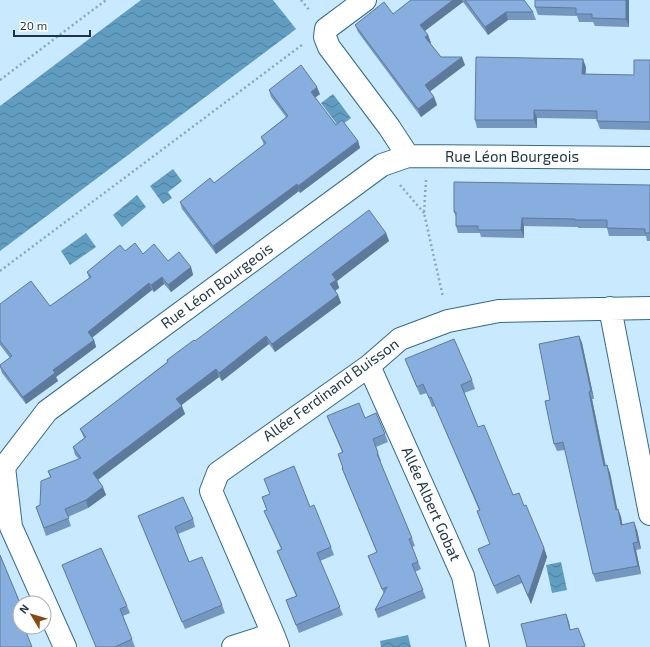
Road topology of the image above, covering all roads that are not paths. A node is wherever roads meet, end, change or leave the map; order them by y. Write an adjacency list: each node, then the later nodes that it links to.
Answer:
1 (364, 0): 2 (street)
2 (417, 156): 3 (street, Rue Léon Bourgeois); 9 (street, Rue Léon Bourgeois)
3 (650, 158)
4 (610, 308): 5 (street, Allée Ferdinand Buisson); 6 (street, Allée Ferdinand Buisson); 7 (street)
5 (650, 308)
6 (369, 366): 8 (street, Allée Ferdinand Buisson); 11 (street, Allée Albert Gobat)
7 (650, 514)
8 (275, 641): 10 (street)
9 (65, 647)
10 (234, 647)
11 (478, 647)

